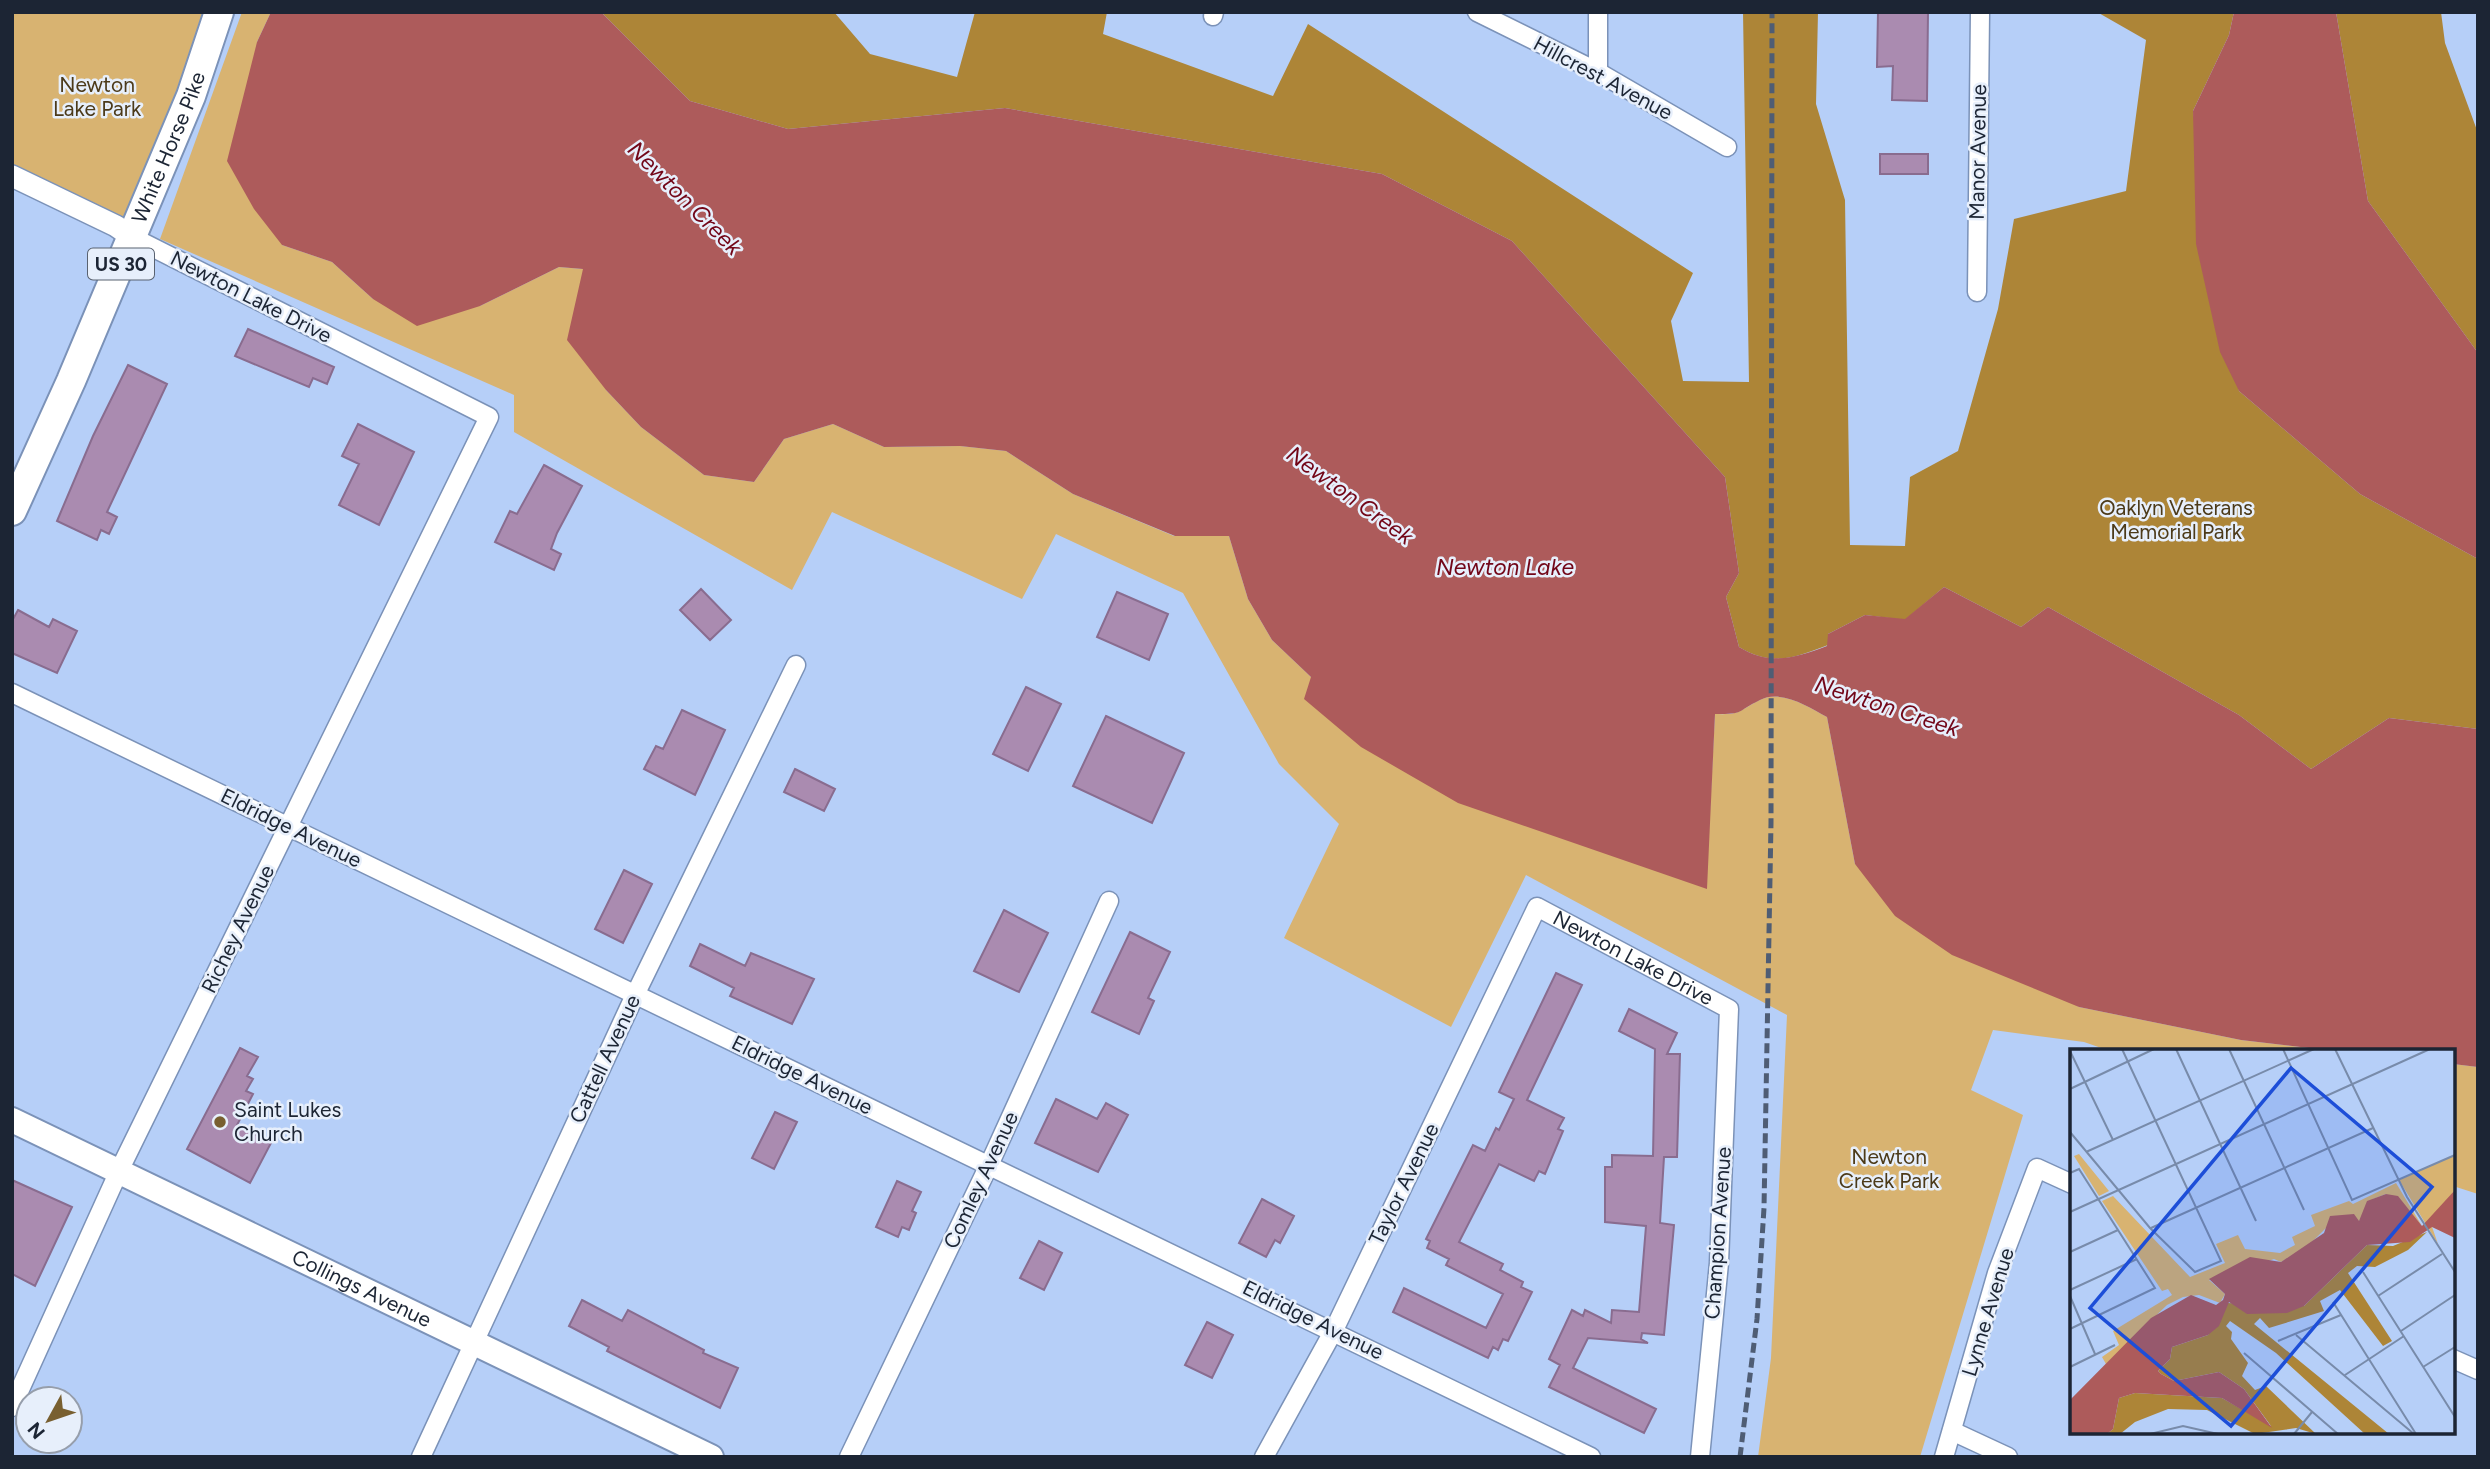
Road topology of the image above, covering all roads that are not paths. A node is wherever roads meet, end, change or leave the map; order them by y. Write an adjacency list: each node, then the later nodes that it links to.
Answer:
1 (219, 12): 8 (highway, White Horse Pike / US 30)
2 (1477, 12): 5 (street, Hillcrest Avenue)
3 (1598, 12): 5 (street)
4 (1980, 12): 9 (street, Manor Avenue)
5 (1598, 72): 6 (street, Hillcrest Avenue)
6 (1727, 148)
7 (12, 176): 8 (street, Newton Lake Drive)
8 (132, 237): 10 (street, Newton Lake Drive); 11 (highway, White Horse Pike / US 30)
9 (1977, 292)
10 (489, 417): 14 (street, Richey Avenue)
11 (12, 511)
12 (796, 665): 17 (street, Cattell Avenue)
13 (12, 693): 14 (street, Eldridge Avenue)
14 (289, 827): 17 (street, Eldridge Avenue); 21 (street, Richey Avenue)
15 (1109, 901): 20 (street, Comley Avenue)
16 (1537, 907): 18 (street, Newton Lake Drive); 23 (street, Taylor Avenue)
17 (635, 995): 20 (street, Eldridge Avenue); 24 (street, Cattell Avenue)
18 (1730, 1009): 34 (street, Champion Avenue)
19 (12, 1120): 21 (main road, Collings Avenue)
20 (989, 1165): 23 (street, Eldridge Avenue); 31 (street, Comley Avenue)
21 (119, 1171): 24 (main road, Collings Avenue); 27 (street, Richey Avenue)
22 (2070, 1183): 28 (street, Lynne Avenue)
23 (1334, 1330): 32 (street, Taylor Avenue); 33 (street, Eldridge Avenue)
24 (472, 1342): 29 (street, Cattell Avenue); 30 (main road, Collings Avenue)
25 (2455, 1360): 26 (street)
26 (2478, 1370)
27 (12, 1407)
28 (1952, 1431): 35 (street, Lynne Avenue); 36 (street)
29 (421, 1457)
30 (711, 1457)
31 (849, 1457)
32 (1264, 1457)
33 (1591, 1457)
34 (1700, 1457)
35 (1944, 1457)
36 (2008, 1457)

